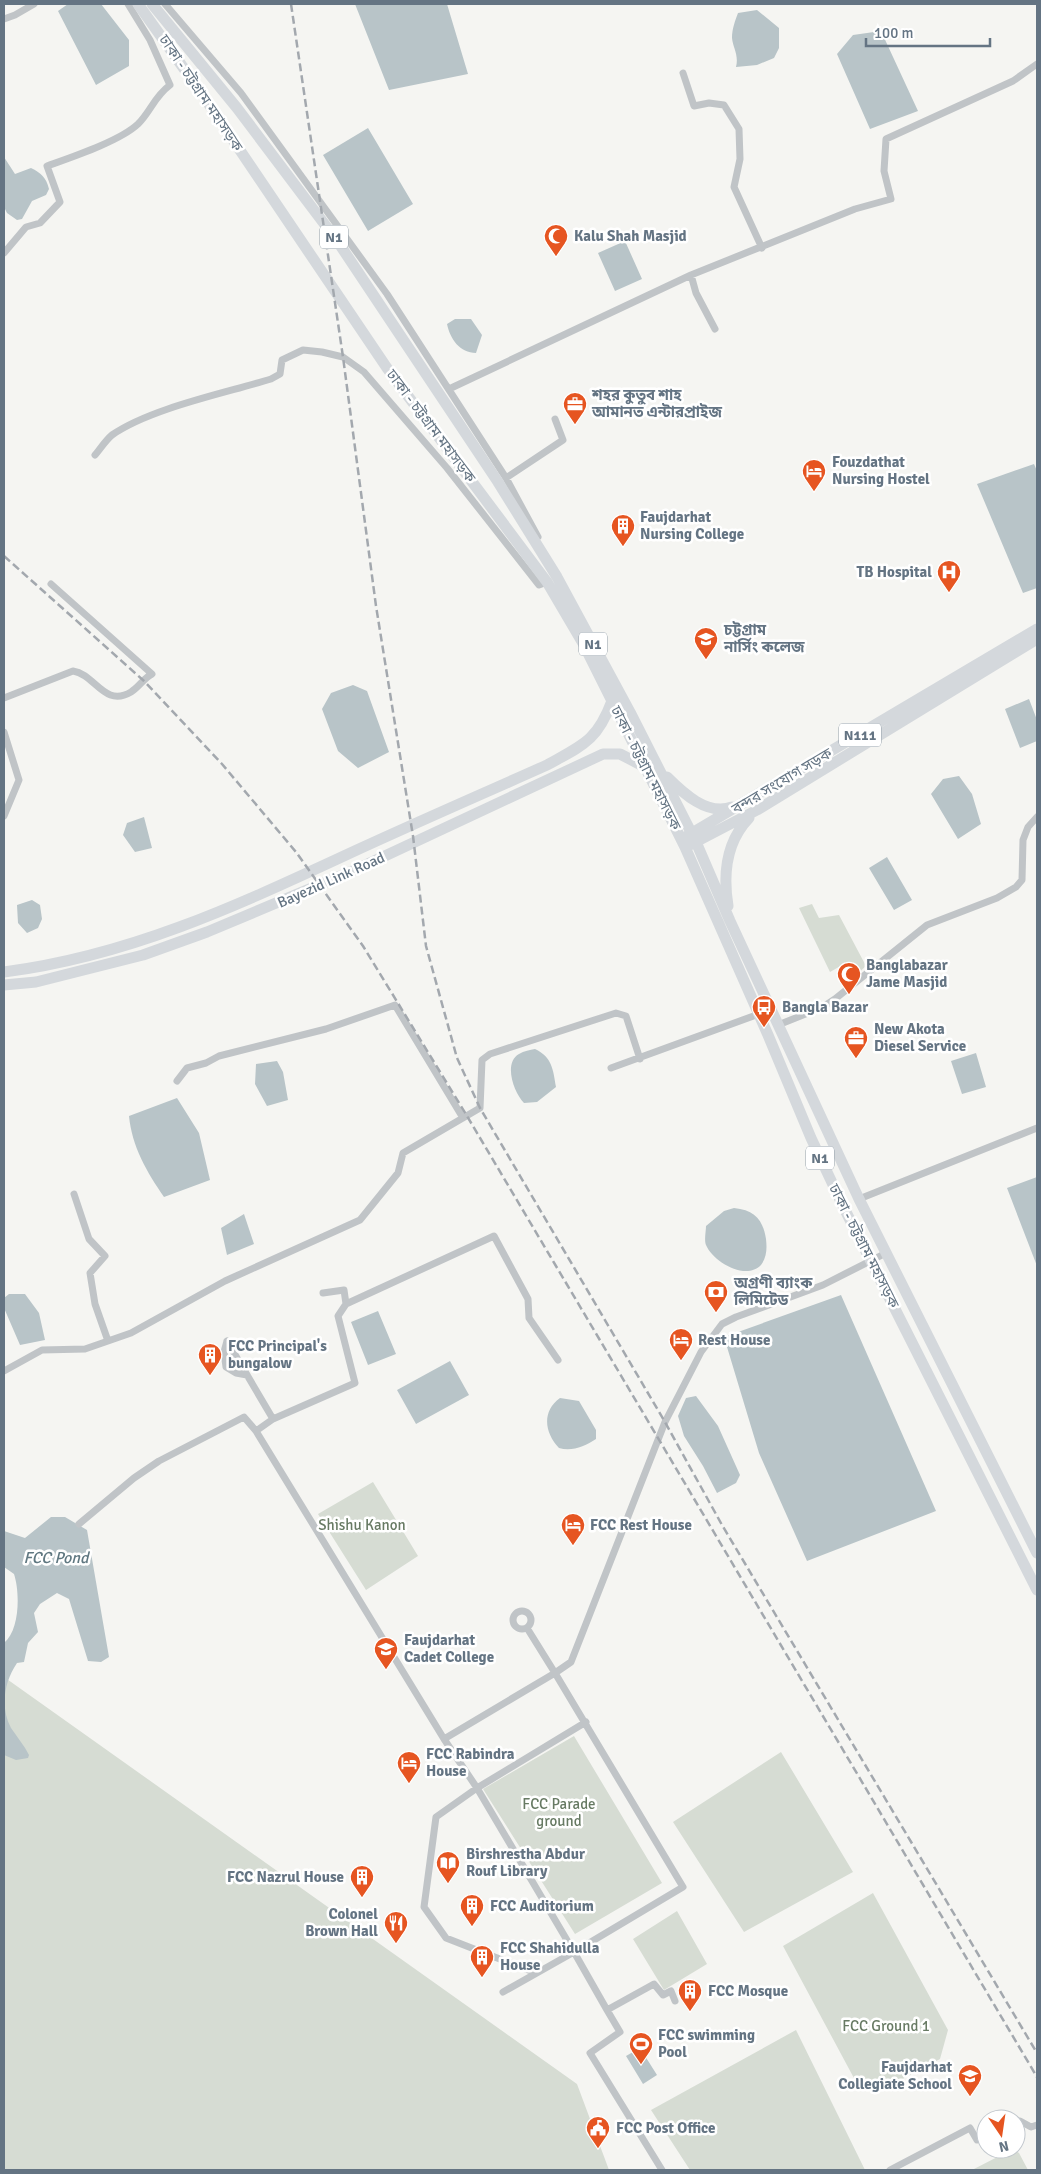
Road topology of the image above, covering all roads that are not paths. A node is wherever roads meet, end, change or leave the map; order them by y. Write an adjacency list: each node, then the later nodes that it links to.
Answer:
1 (34, 4): 5 (street)
2 (128, 4): 9 (street)
3 (165, 4): 12 (street)
4 (145, 6): 16 (main road, ঢাকা - চট্টগ্রাম মহাসড়ক / N1); 16 (main road, ঢাকা - চট্টগ্রাম মহাসড়ক / N1)
5 (4, 19)
6 (1037, 64): 8 (street)
7 (683, 73): 8 (street)
8 (762, 248): 10 (street)
9 (4, 253)
10 (691, 275): 11 (street); 12 (street)
11 (714, 329)
12 (449, 389): 15 (street)
13 (554, 419): 15 (street)
14 (95, 455): 16 (street)
15 (506, 478): 18 (street)
16 (552, 580): 18 (main road, ঢাকা - চট্টগ্রাম মহাসড়ক / N1); 22 (main road, ঢাকা - চট্টগ্রাম মহাসড়ক / N1)
17 (51, 584): 21 (street)
18 (574, 608): 25 (main road, ঢাকা - চট্টগ্রাম মহাসড়ক / N1)
19 (1037, 629): 26 (main road, বন্দর সংযোগ সড়ক / N111)
20 (1037, 639): 27 (main road, বন্দর সংযোগ সড়ক / N111)
21 (4, 698)
22 (612, 700): 24 (main road, ঢাকা - চট্টগ্রাম মহাসড়ক / N1); 33 (main road, Bayezid Link Road)
23 (4, 732): 28 (street)
24 (645, 767): 31 (main road, ঢাকা - চট্টগ্রাম মহাসড়ক / N1); 34 (main road, Bayezid Link Road)
25 (659, 768): 26 (main road); 30 (main road, ঢাকা - চট্টগ্রাম মহাসড়ক / N1)
26 (750, 800): 30 (main road, বন্দর সংযোগ সড়ক / N111)
27 (757, 810): 30 (main road, বন্দর সংযোগ সড়ক / N111); 32 (main road)
28 (4, 816)
29 (1037, 817): 36 (street)
30 (694, 838): 31 (main road, বন্দর সংযোগ সড়ক / N111); 32 (main road, ঢাকা - চট্টগ্রাম মহাসড়ক / N1)
31 (683, 843): 35 (main road, ঢাকা - চট্টগ্রাম মহাসড়ক / N1)
32 (730, 921): 36 (main road, ঢাকা - চট্টগ্রাম মহাসড়ক / N1)
33 (4, 972)
34 (4, 985)
35 (759, 1014): 37 (street); 45 (main road, ঢাকা - চট্টগ্রাম মহাসড়ক / N1)
36 (778, 1025): 43 (main road, ঢাকা - চট্টগ্রাম মহাসড়ক / N1)
37 (640, 1059): 38 (street); 40 (street)
38 (611, 1068)
39 (177, 1081): 40 (street)
40 (463, 1118): 48 (street)
41 (1037, 1128): 43 (street)
42 (74, 1194): 48 (street)
43 (858, 1199): 44 (main road, ঢাকা - চট্টগ্রাম মহাসড়ক / N1)
44 (886, 1253): 45 (street); 55 (main road, ঢাকা - চট্টগ্রাম মহাসড়ক / N1)
45 (872, 1262): 56 (main road, ঢাকা - চট্টগ্রাম মহাসড়ক / N1); 58 (street)
46 (323, 1293): 47 (street)
47 (346, 1304): 49 (street); 52 (street)
48 (108, 1341): 50 (street)
49 (558, 1360)
50 (4, 1371)
51 (246, 1375): 51 (street); 52 (street)
52 (273, 1419): 53 (street)
53 (256, 1431): 54 (street); 60 (street)
54 (80, 1524)
55 (1037, 1553)
56 (1037, 1590)
57 (527, 1628): 58 (street)
58 (555, 1673): 59 (street); 60 (street)
59 (586, 1722): 61 (street); 62 (street)
60 (444, 1739): 61 (street)
61 (477, 1788): 62 (street); 63 (street)
62 (574, 1952): 63 (street); 66 (street)
63 (536, 1972): 64 (street)
64 (503, 1992)
65 (675, 2001): 66 (street)
66 (607, 2010): 68 (street)
67 (976, 2138): 69 (street)
68 (662, 2170)
69 (890, 2170)

